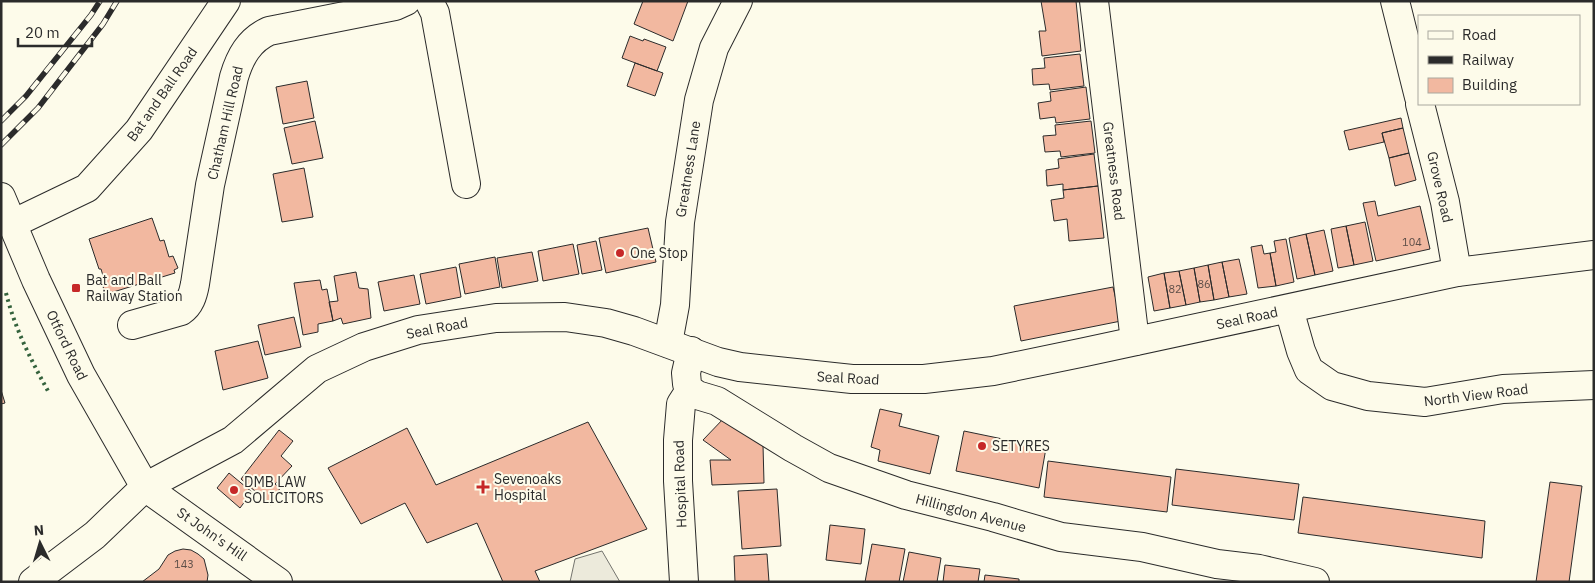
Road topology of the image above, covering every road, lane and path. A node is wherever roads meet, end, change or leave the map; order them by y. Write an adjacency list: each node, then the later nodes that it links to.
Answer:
1 (226, 1): 11 (main road, Bat and Ball Road)
2 (406, 1): 15 (main road, Chatham Hill Road)
3 (429, 1): 9 (main road)
4 (738, 1): 17 (main road, Greatness Lane)
5 (1094, 1): 16 (main road, Greatness Road)
6 (1394, 1): 7 (main road)
7 (1418, 93)
8 (1420, 105): 13 (main road, Grove Road)
9 (466, 184)
10 (1, 197): 11 (main road, Otford Road)
11 (12, 224): 20 (main road, Otford Road)
12 (1594, 255): 13 (main road, Seal Road)
13 (1457, 272): 14 (main road, Seal Road)
14 (1289, 309): 16 (main road, Seal Road); 18 (main road, North View Road)
15 (132, 325)
16 (1135, 341): 17 (main road, Seal Road)
17 (680, 347): 19 (main road); 20 (main road, Seal Road)
18 (1594, 386)
19 (690, 390): 23 (main road, Hospital Road); 24 (main road, Hillingdon Avenue)
20 (145, 486): 21 (main road, Seal Road); 22 (main road, St John's Hill)
21 (33, 582)
22 (278, 582)
23 (684, 582)
24 (1314, 582)

